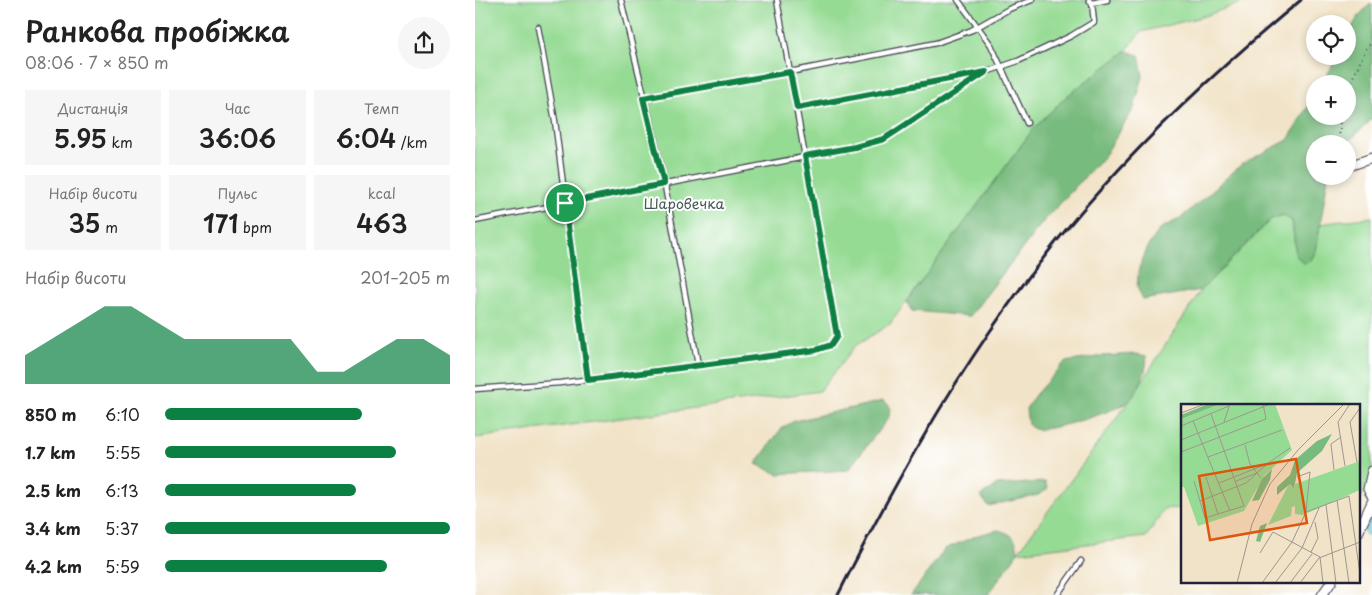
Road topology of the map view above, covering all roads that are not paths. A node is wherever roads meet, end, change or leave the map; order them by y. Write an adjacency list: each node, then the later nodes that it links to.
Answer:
1 (621, 0): 12 (lane)
2 (777, 0): 10 (lane)
3 (957, 0): 8 (lane)
4 (1032, 0): 8 (lane)
5 (1107, 0): 6 (lane)
6 (1090, 2): 9 (lane)
7 (538, 27): 19 (lane)
8 (978, 27): 9 (lane); 10 (lane)
9 (999, 67): 11 (lane); 14 (lane)
10 (790, 72): 12 (lane); 13 (lane)
11 (986, 72): 13 (lane); 15 (lane)
12 (643, 98): 18 (lane)
13 (797, 108): 15 (lane)
14 (1027, 123)
15 (805, 156): 18 (lane); 21 (lane)
16 (1372, 158): 17 (street)
17 (1356, 164)
18 (664, 184): 19 (lane); 21 (lane)
19 (565, 203): 20 (lane); 22 (lane)
20 (475, 221)
21 (699, 365): 22 (lane)
22 (588, 380): 23 (lane)
23 (475, 389)
24 (1372, 471): 25 (street)
25 (1372, 496)
26 (1372, 502): 27 (street)
27 (1359, 531)
28 (1081, 561): 30 (lane)
29 (1331, 582): 31 (street)
30 (1057, 595)
31 (1322, 595)

